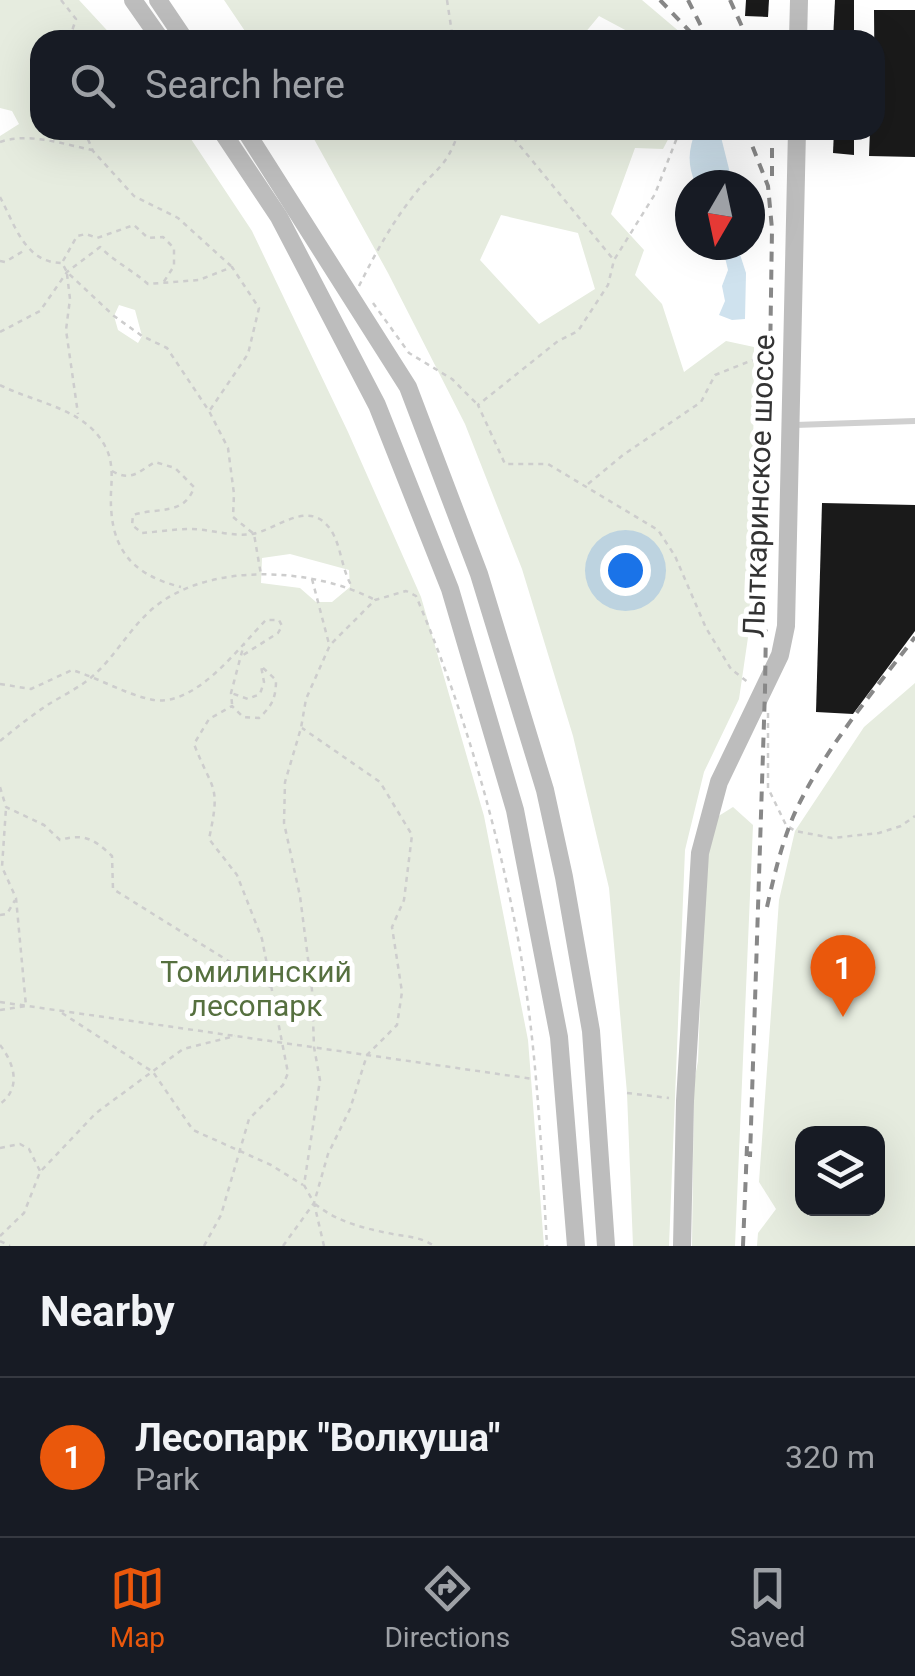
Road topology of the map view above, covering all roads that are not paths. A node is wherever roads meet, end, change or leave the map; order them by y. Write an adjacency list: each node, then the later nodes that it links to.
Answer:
1 (134, 0): 4 (main road)
2 (158, 0): 5 (main road)
3 (799, 0): 6 (main road)
4 (154, 30)
5 (178, 30)
6 (798, 30)
7 (228, 140): 12 (main road)
8 (251, 140): 13 (main road)
9 (796, 140): 11 (main road, Лыткаринское шоссе)
10 (915, 420): 11 (lane)
11 (789, 425): 14 (main road, Лыткаринское шоссе)
12 (576, 1246)
13 (606, 1246)
14 (682, 1246)

